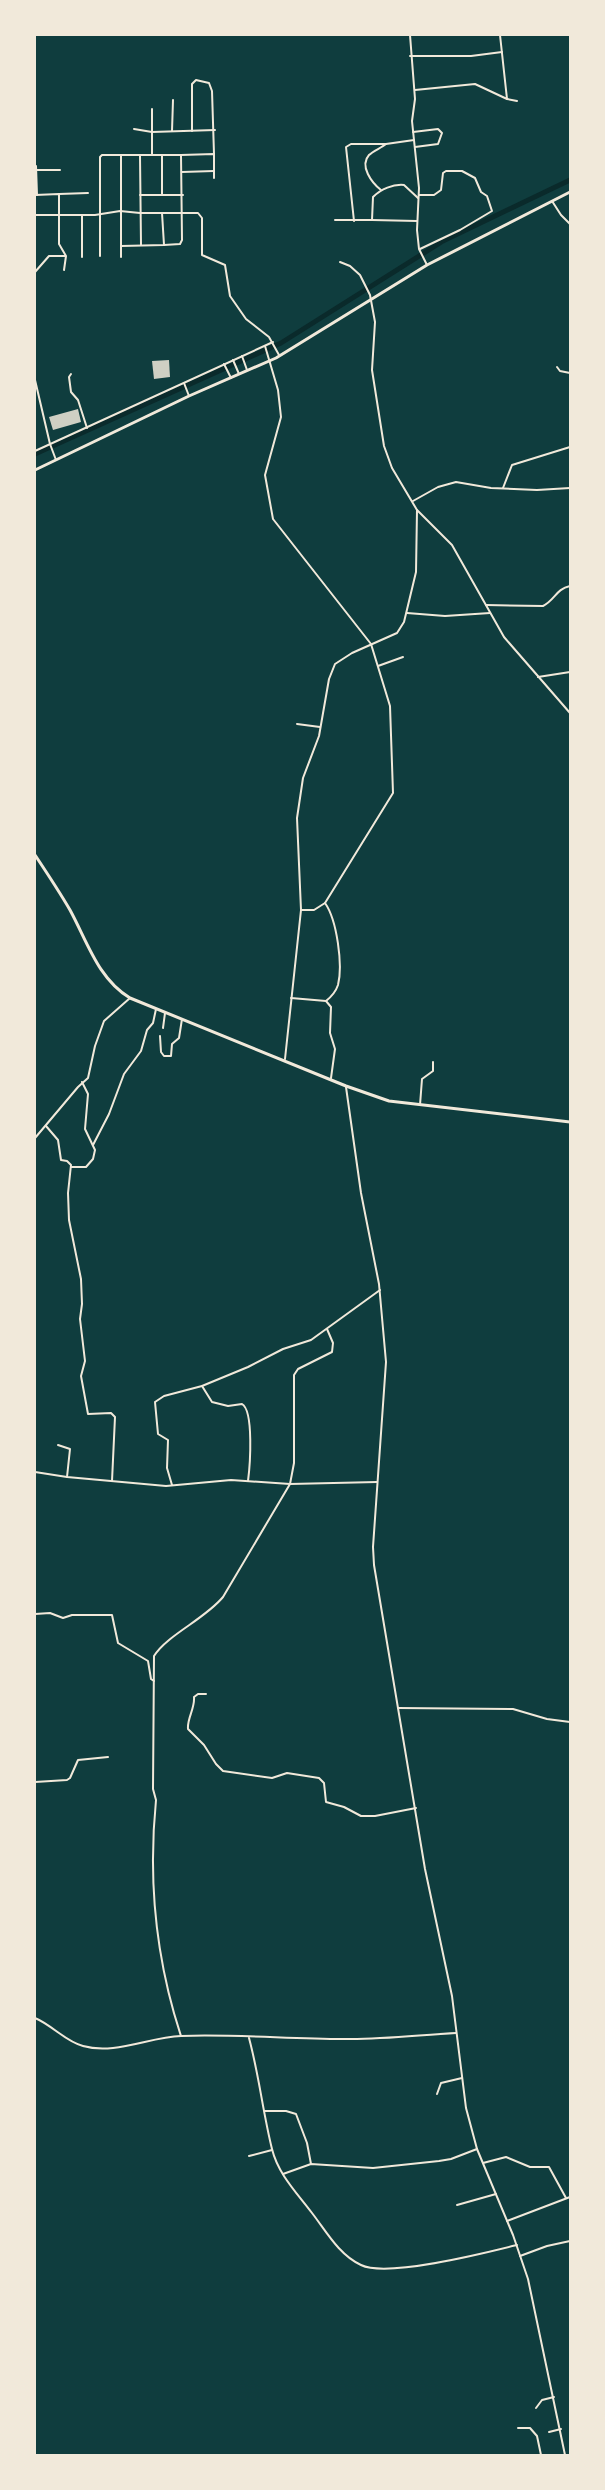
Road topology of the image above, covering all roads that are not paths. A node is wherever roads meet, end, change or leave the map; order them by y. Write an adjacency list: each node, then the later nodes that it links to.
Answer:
1 (410, 35): 4 (street)
2 (500, 35): 3 (street)
3 (502, 52): 4 (street); 6 (street)
4 (410, 56): 5 (street)
5 (415, 90): 6 (street); 15 (street)
6 (507, 99): 8 (street)
7 (172, 100): 12 (street)
8 (517, 101)
9 (152, 109): 14 (street)
10 (134, 129): 14 (street)
11 (215, 130): 13 (street); 13 (street); 19 (street)
12 (172, 131): 13 (street); 14 (street)
13 (192, 131)
14 (152, 132): 21 (street)
15 (413, 132): 16 (street); 18 (street)
16 (414, 140): 17 (street); 18 (street)
17 (386, 144): 31 (street); 52 (street)
18 (415, 148): 39 (street)
19 (214, 154): 22 (street); 28 (street)
20 (121, 155): 23 (street); 42 (street); 43 (street)
21 (152, 155): 23 (street); 24 (street)
22 (181, 155): 24 (street); 29 (street)
23 (140, 156): 36 (street)
24 (162, 156): 37 (street)
25 (36, 166): 26 (street)
26 (36, 170): 27 (street); 35 (street)
27 (60, 170)
28 (214, 171): 29 (street); 30 (street)
29 (182, 172): 38 (street)
30 (214, 178)
31 (381, 190): 40 (street); 51 (street)
32 (570, 192): 41 (main road)
33 (88, 193): 34 (street)
34 (58, 194): 35 (street); 48 (street)
35 (36, 195)
36 (140, 195): 37 (street); 44 (street)
37 (162, 195): 38 (street)
38 (183, 195): 46 (street)
39 (419, 195): 40 (street); 58 (street)
40 (419, 200): 53 (street)
41 (552, 201): 54 (street); 64 (main road)
42 (120, 210): 43 (street); 44 (street); 57 (street)
43 (100, 213): 49 (street); 60 (street)
44 (140, 213): 45 (street); 55 (street)
45 (162, 213): 46 (street); 56 (street)
46 (183, 213): 56 (street); 68 (street)
47 (35, 214): 48 (street)
48 (59, 215): 49 (street); 59 (street)
49 (82, 215): 61 (street)
50 (335, 220): 52 (street)
51 (372, 220): 52 (street); 53 (street)
52 (354, 221)
53 (417, 221): 58 (street)
54 (570, 224)
55 (141, 245): 56 (street); 57 (street)
56 (164, 245)
57 (121, 246): 62 (street)
58 (420, 251): 64 (street)
59 (66, 256): 65 (street); 66 (street)
60 (100, 256)
61 (82, 257)
62 (121, 257)
63 (340, 262): 67 (street)
64 (425, 263): 67 (main road)
65 (64, 270)
66 (35, 272)
67 (370, 297): 70 (main road); 92 (street)
68 (273, 343): 69 (street); 70 (street)
69 (265, 347): 71 (street); 72 (street)
70 (279, 354): 72 (main road)
71 (242, 357): 73 (street); 76 (street)
72 (270, 360): 76 (main road); 98 (street)
73 (233, 361): 74 (street); 77 (street)
74 (225, 365): 80 (street); 82 (street)
75 (557, 367): 78 (street)
76 (248, 370): 77 (main road)
77 (238, 372): 80 (main road)
78 (570, 373)
79 (71, 374): 84 (street)
80 (230, 376): 83 (main road)
81 (35, 380): 85 (street)
82 (184, 383): 83 (street); 84 (street)
83 (189, 394): 88 (main road)
84 (87, 428): 85 (street)
85 (51, 445): 87 (street); 88 (street)
86 (570, 446): 90 (street)
87 (35, 452)
88 (56, 460): 89 (main road)
89 (35, 470)
90 (504, 488): 91 (street); 92 (street)
91 (570, 488)
92 (413, 501): 93 (street)
93 (417, 510): 95 (street); 96 (street)
94 (570, 586): 95 (street)
95 (486, 604): 97 (street)
96 (408, 613): 97 (street); 98 (street)
97 (491, 613): 102 (street)
98 (371, 644): 100 (street); 105 (street)
99 (403, 658): 100 (street)
100 (378, 666): 107 (street)
101 (570, 672): 102 (street)
102 (538, 677): 103 (street)
103 (570, 712)
104 (297, 724): 105 (street)
105 (320, 727): 108 (street)
106 (35, 855): 109 (main road)
107 (324, 903): 108 (street); 111 (street)
108 (301, 910): 110 (street)
109 (130, 998): 112 (main road); 120 (street)
110 (291, 998): 111 (street); 117 (street)
111 (326, 1001): 119 (street)
112 (156, 1009): 113 (main road); 126 (street)
113 (165, 1012): 114 (main road); 115 (street)
114 (182, 1019): 116 (street); 117 (main road)
115 (163, 1028)
116 (160, 1036)
117 (285, 1059): 119 (main road)
118 (433, 1062): 122 (street)
119 (331, 1078): 121 (main road)
120 (82, 1082): 124 (street); 126 (street)
121 (346, 1086): 122 (main road); 128 (street)
122 (420, 1105): 123 (main road)
123 (570, 1122)
124 (46, 1126): 125 (street); 127 (street)
125 (35, 1138)
126 (93, 1145): 127 (street)
127 (70, 1166): 134 (street)
128 (380, 1290): 129 (street); 136 (street)
129 (327, 1329): 130 (street); 137 (street)
130 (202, 1386): 135 (street); 138 (street)
131 (58, 1445): 133 (street)
132 (35, 1472): 133 (street)
133 (67, 1477): 134 (street)
134 (112, 1481): 138 (street)
135 (248, 1481): 137 (street); 138 (street)
136 (377, 1482): 137 (street); 142 (street)
137 (290, 1484): 140 (street)
138 (172, 1485)
139 (35, 1614): 140 (street)
140 (154, 1681): 149 (street)
141 (206, 1694): 146 (street)
142 (398, 1708): 143 (street); 146 (street)
143 (570, 1722)
144 (108, 1757): 145 (street)
145 (35, 1782)
146 (416, 1808): 148 (street)
147 (35, 2018): 149 (street)
148 (456, 2033): 150 (street); 151 (street)
149 (181, 2036): 150 (street)
150 (248, 2038): 153 (street)
151 (462, 2078): 152 (street); 154 (street)
152 (437, 2094)
153 (265, 2111): 155 (street); 158 (street)
154 (477, 2149): 157 (street); 158 (street)
155 (272, 2150): 156 (street); 159 (street)
156 (249, 2156)
157 (483, 2163): 160 (street); 162 (street)
158 (311, 2164): 159 (street)
159 (283, 2174): 166 (street)
160 (496, 2194): 163 (street); 164 (street)
161 (570, 2197): 162 (street)
162 (566, 2198): 164 (street)
163 (457, 2205)
164 (507, 2221): 166 (street)
165 (570, 2241): 167 (street)
166 (517, 2245): 167 (street)
167 (520, 2256): 168 (street)
168 (554, 2397): 169 (street); 171 (street)
169 (536, 2408)
170 (518, 2428): 173 (street)
171 (561, 2430): 172 (street); 174 (street)
172 (549, 2432)
173 (541, 2455)
174 (565, 2455)

